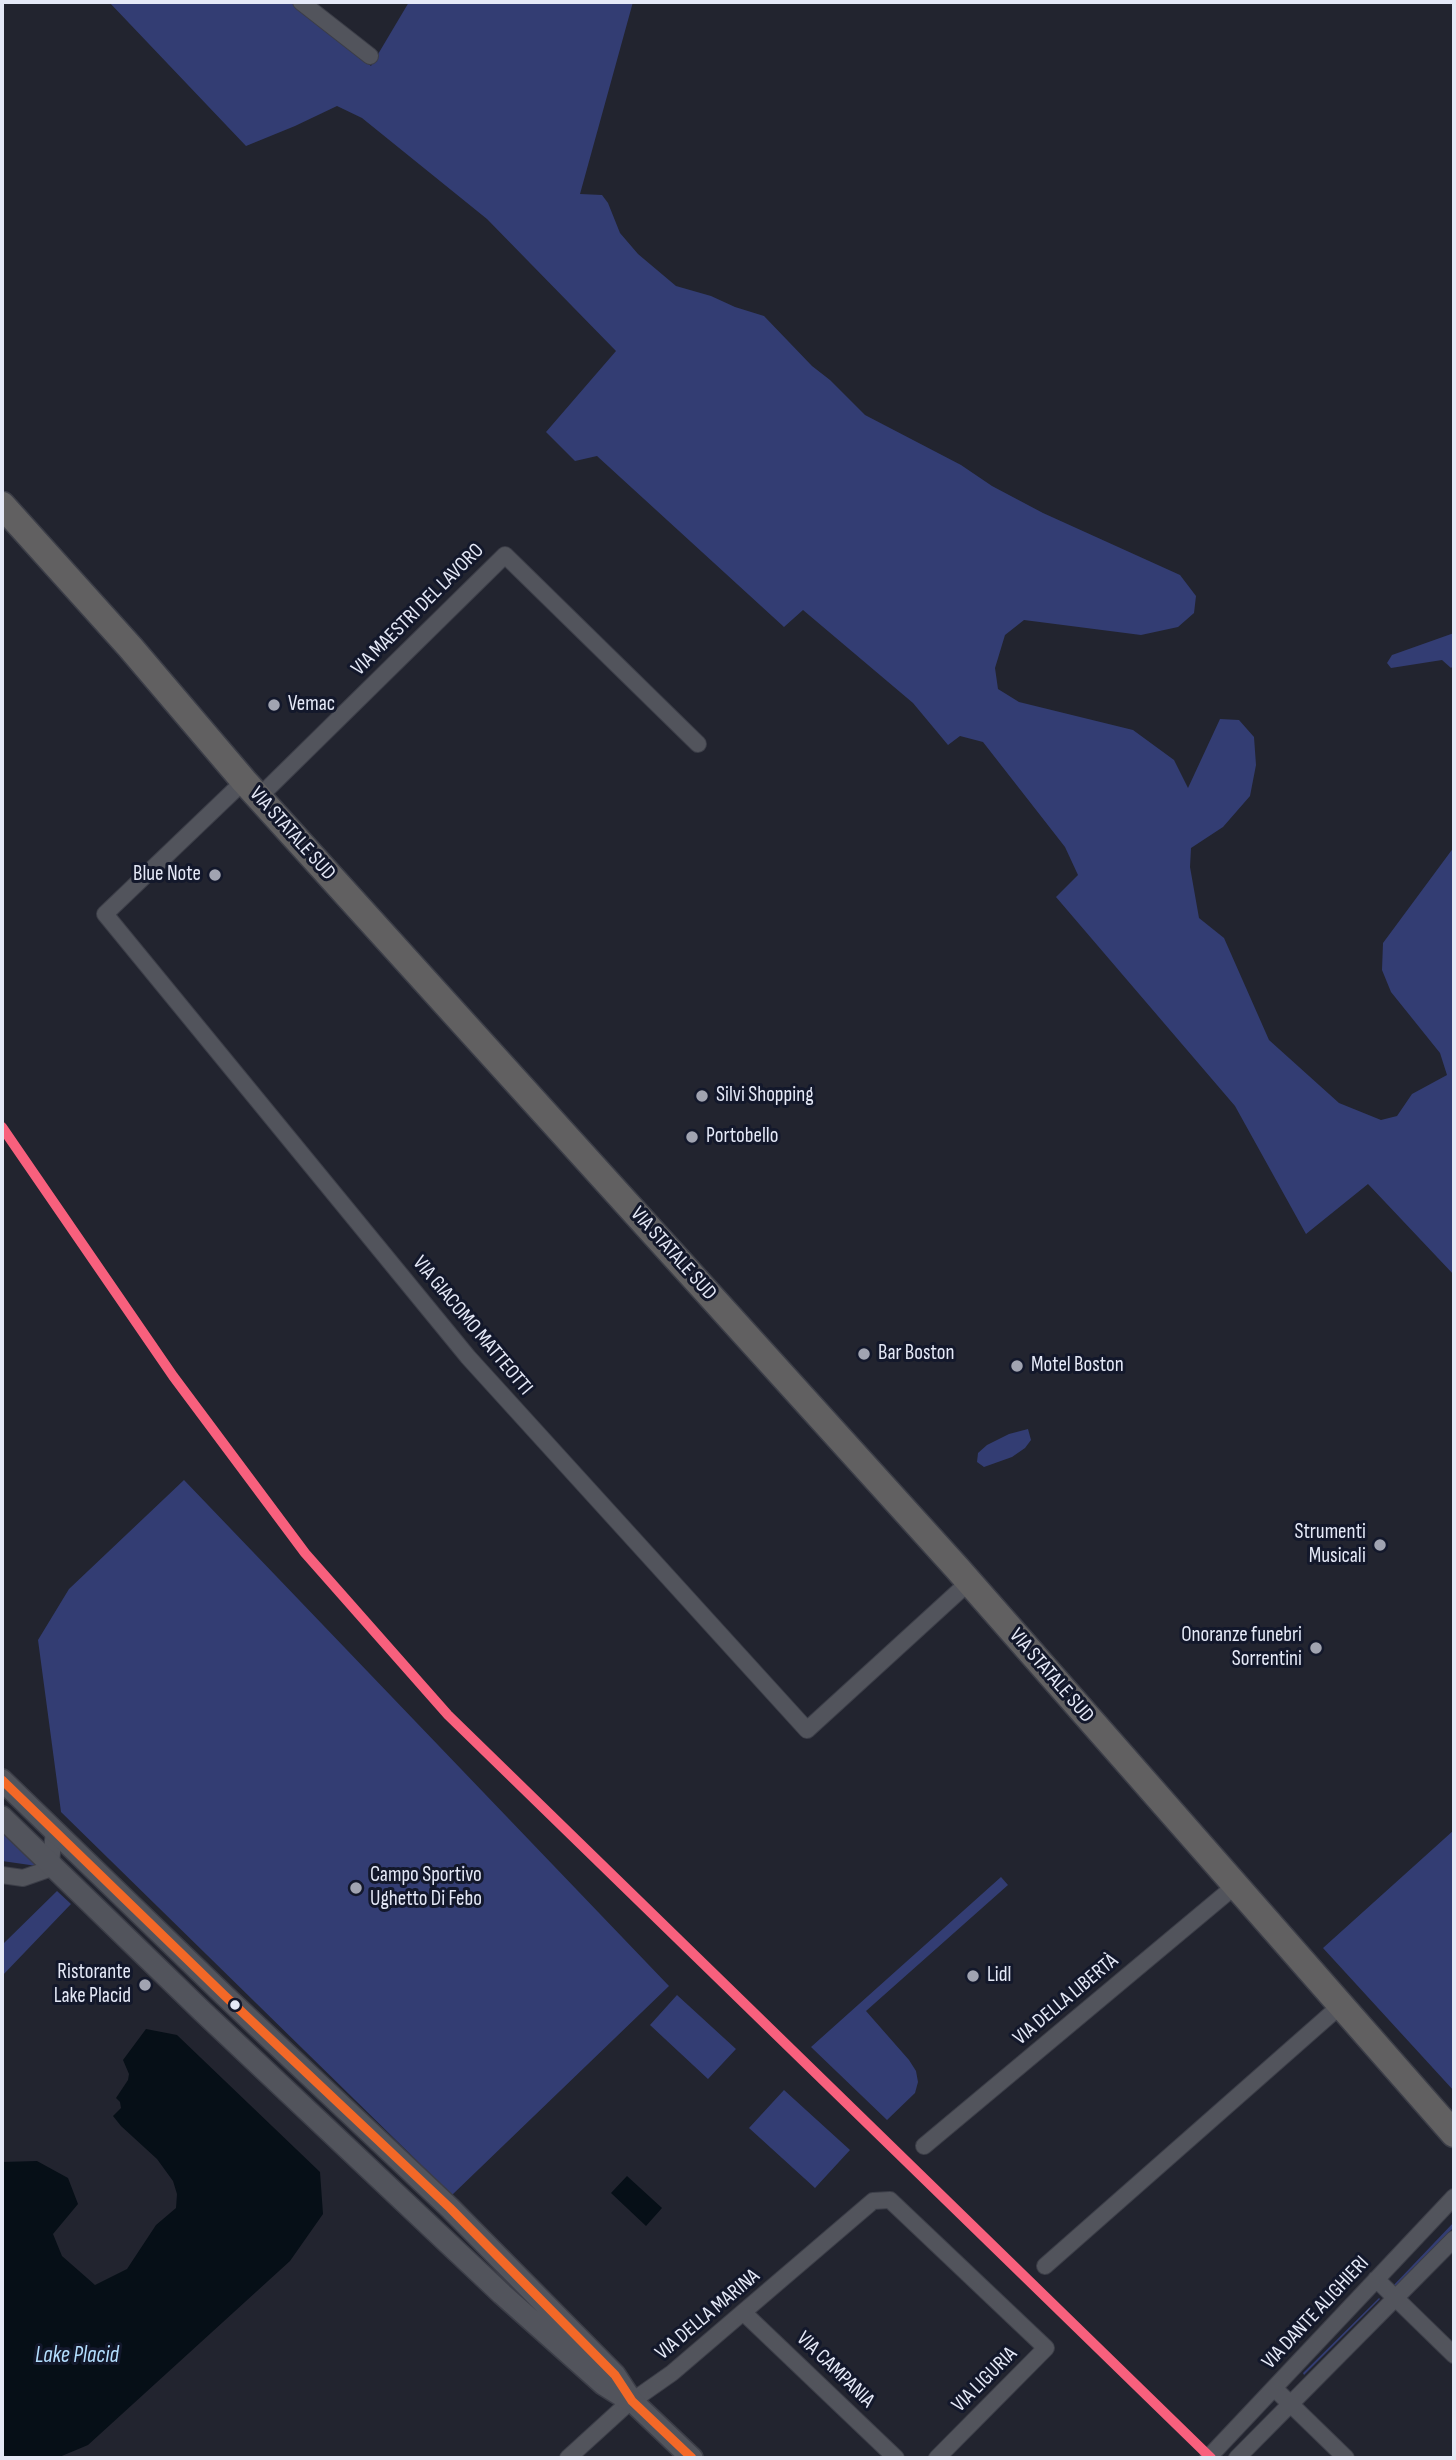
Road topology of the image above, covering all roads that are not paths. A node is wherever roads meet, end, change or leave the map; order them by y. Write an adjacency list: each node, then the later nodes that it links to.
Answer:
1 (301, 2): 2 (street)
2 (370, 56)
3 (2, 505): 5 (main road, VIA STATALE SUD)
4 (698, 744): 5 (street, VIA MAESTRI DEL LAVORO)
5 (251, 789): 6 (main road, VIA STATALE SUD); 6 (street, VIA GIACOMO MATTEOTTI)
6 (969, 1582): 13 (main road, VIA STATALE SUD)
7 (2, 1780): 8 (street)
8 (30, 1807): 9 (street); 10 (street)
9 (4, 1818): 11 (street)
10 (54, 1829): 11 (street); 15 (street)
11 (51, 1864): 12 (street); 17 (street)
12 (2, 1875)
13 (1235, 1886): 14 (main road, VIA STATALE SUD); 20 (street, VIA DELLA LIBERTÀ)
14 (1340, 2006): 16 (main road, VIA STATALE SUD); 24 (street)
15 (306, 2073): 17 (street); 30 (street)
16 (1416, 2089): 18 (main road, VIA STATALE SUD); 19 (main road, VIA STATALE SUD)
17 (287, 2091): 30 (street)
18 (1454, 2111)
19 (1454, 2134)
20 (924, 2146)
21 (1454, 2197): 25 (street, VIA DANTE ALIGHIERI)
22 (873, 2201): 27 (street, VIA DELLA MARINA); 35 (street, VIA LIGURIA)
23 (1454, 2239): 26 (street)
24 (1045, 2266)
25 (1376, 2279): 26 (street); 29 (street, VIA DANTE ALIGHIERI)
26 (1395, 2298): 28 (street); 31 (street)
27 (744, 2313): 30 (street, VIA DELLA MARINA); 34 (street, VIA CAMPANIA)
28 (1454, 2355)
29 (1274, 2388): 31 (street); 36 (street, VIA DANTE ALIGHIERI)
30 (632, 2401): 32 (street, VIA DELLA MARINA); 33 (street)
31 (1291, 2405): 37 (street); 38 (street)
32 (568, 2458)
33 (692, 2458)
34 (896, 2458)
35 (937, 2458)
36 (1208, 2458)
37 (1237, 2458)
38 (1346, 2458)

